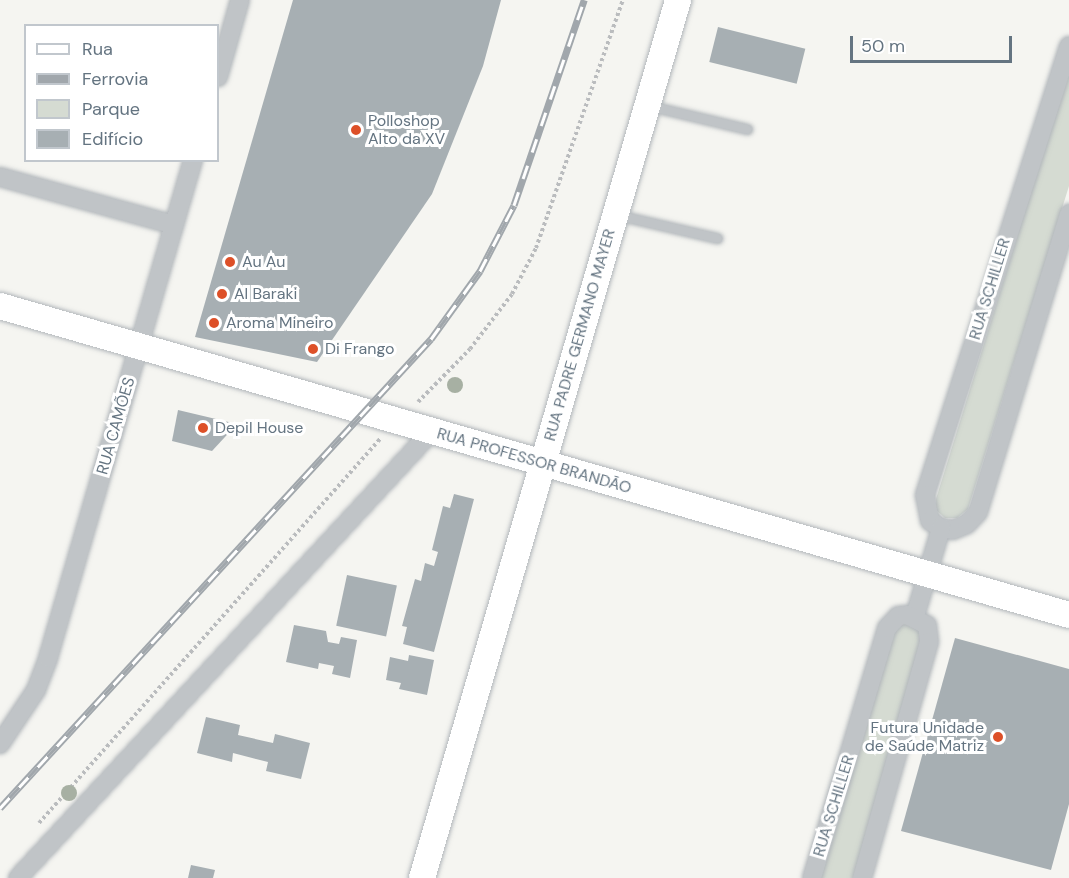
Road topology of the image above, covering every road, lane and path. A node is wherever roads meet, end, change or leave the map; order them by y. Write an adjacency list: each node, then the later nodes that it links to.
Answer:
1 (240, 0): 5 (street)
2 (623, 0): 16 (path)
3 (678, 0): 6 (main road, RUA PADRE GERMANO MAYER)
4 (1069, 46): 20 (street, RUA SCHILLER)
5 (219, 74)
6 (647, 105): 7 (lane); 11 (main road, RUA PADRE GERMANO MAYER)
7 (747, 129)
8 (192, 162): 12 (street, RUA CAMÕES)
9 (0, 177): 12 (street)
10 (1069, 214): 20 (street)
11 (615, 215): 13 (lane); 19 (main road, RUA PADRE GERMANO MAYER)
12 (174, 225): 15 (street, RUA CAMÕES)
13 (717, 238)
14 (0, 306): 15 (main road, RUA PROFESSOR BRANDÃO)
15 (139, 346): 17 (main road, RUA PROFESSOR BRANDÃO); 24 (street, RUA CAMÕES)
16 (416, 405)
17 (432, 431): 19 (main road, RUA PROFESSOR BRANDÃO); 26 (street)
18 (378, 441): 25 (path)
19 (543, 463): 21 (main road, RUA PROFESSOR BRANDÃO); 27 (main road, RUA PADRE GERMANO MAYER)
20 (941, 528): 21 (street)
21 (927, 574): 22 (main road, RUA PROFESSOR BRANDÃO); 23 (street)
22 (1069, 615)
23 (915, 616): 28 (street, RUA SCHILLER); 29 (street)
24 (0, 744)
25 (33, 831)
26 (18, 878)
27 (422, 878)
28 (812, 878)
29 (861, 878)

